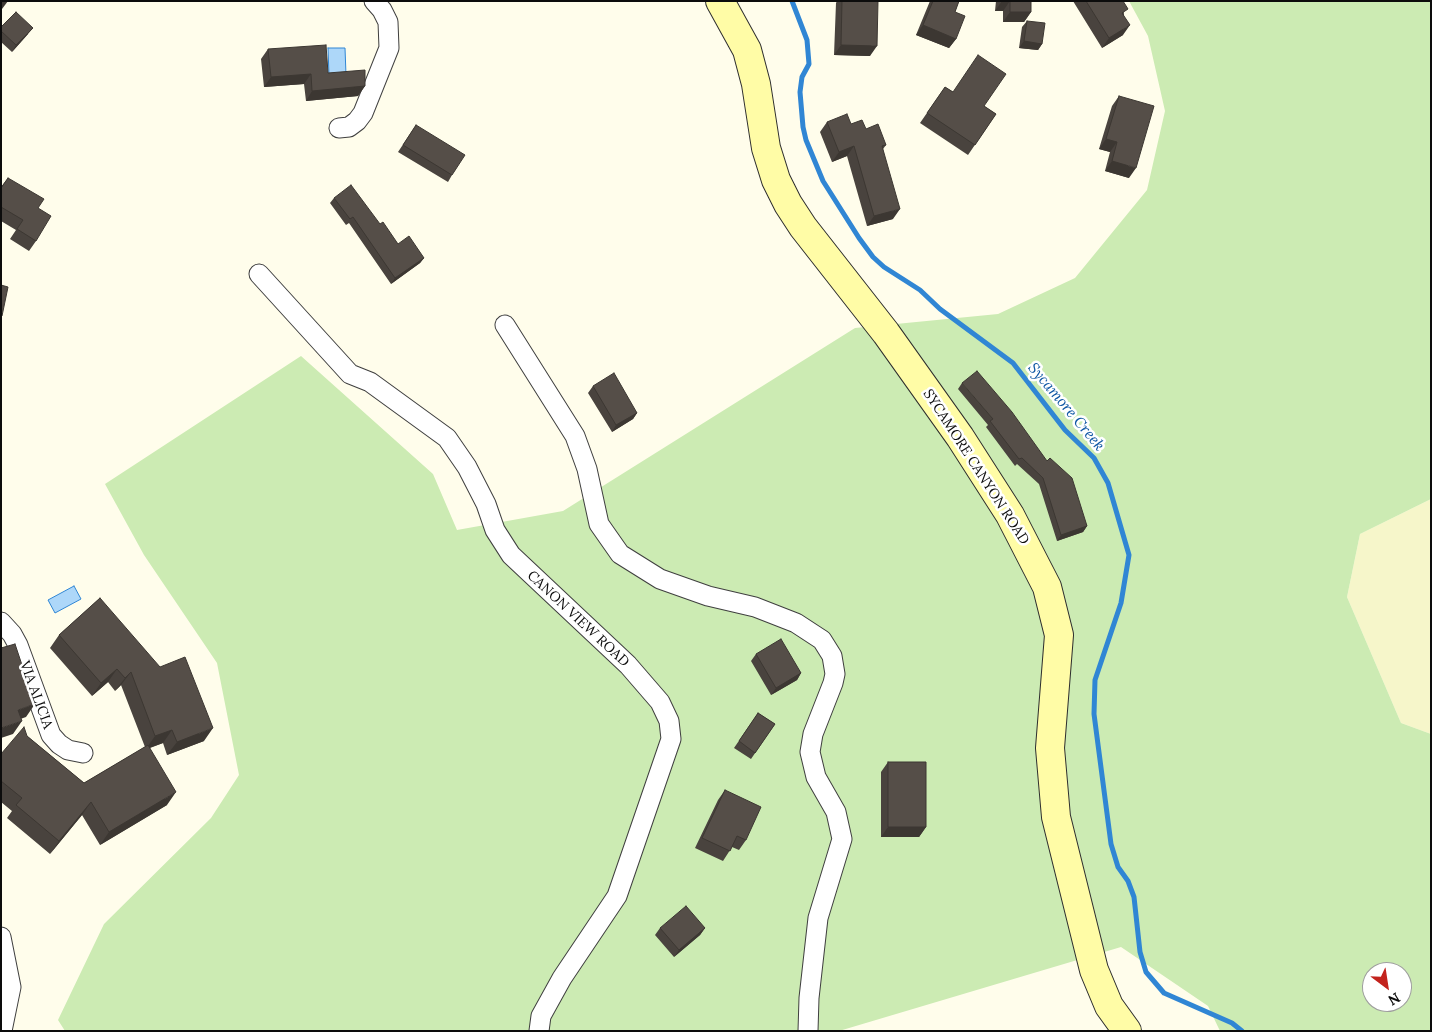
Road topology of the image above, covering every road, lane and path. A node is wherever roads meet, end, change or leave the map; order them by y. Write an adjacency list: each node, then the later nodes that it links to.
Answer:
1 (374, 1): 3 (street)
2 (720, 1): 12 (main road, SYCAMORE CANYON ROAD)
3 (339, 128)
4 (259, 274): 10 (street, CANON VIEW ROAD)
5 (505, 325): 11 (street)
6 (1, 622): 7 (street, VIA ALICIA)
7 (83, 753)
8 (1, 937): 9 (street)
9 (2, 1031)
10 (539, 1031)
11 (808, 1031)
12 (1127, 1031)

